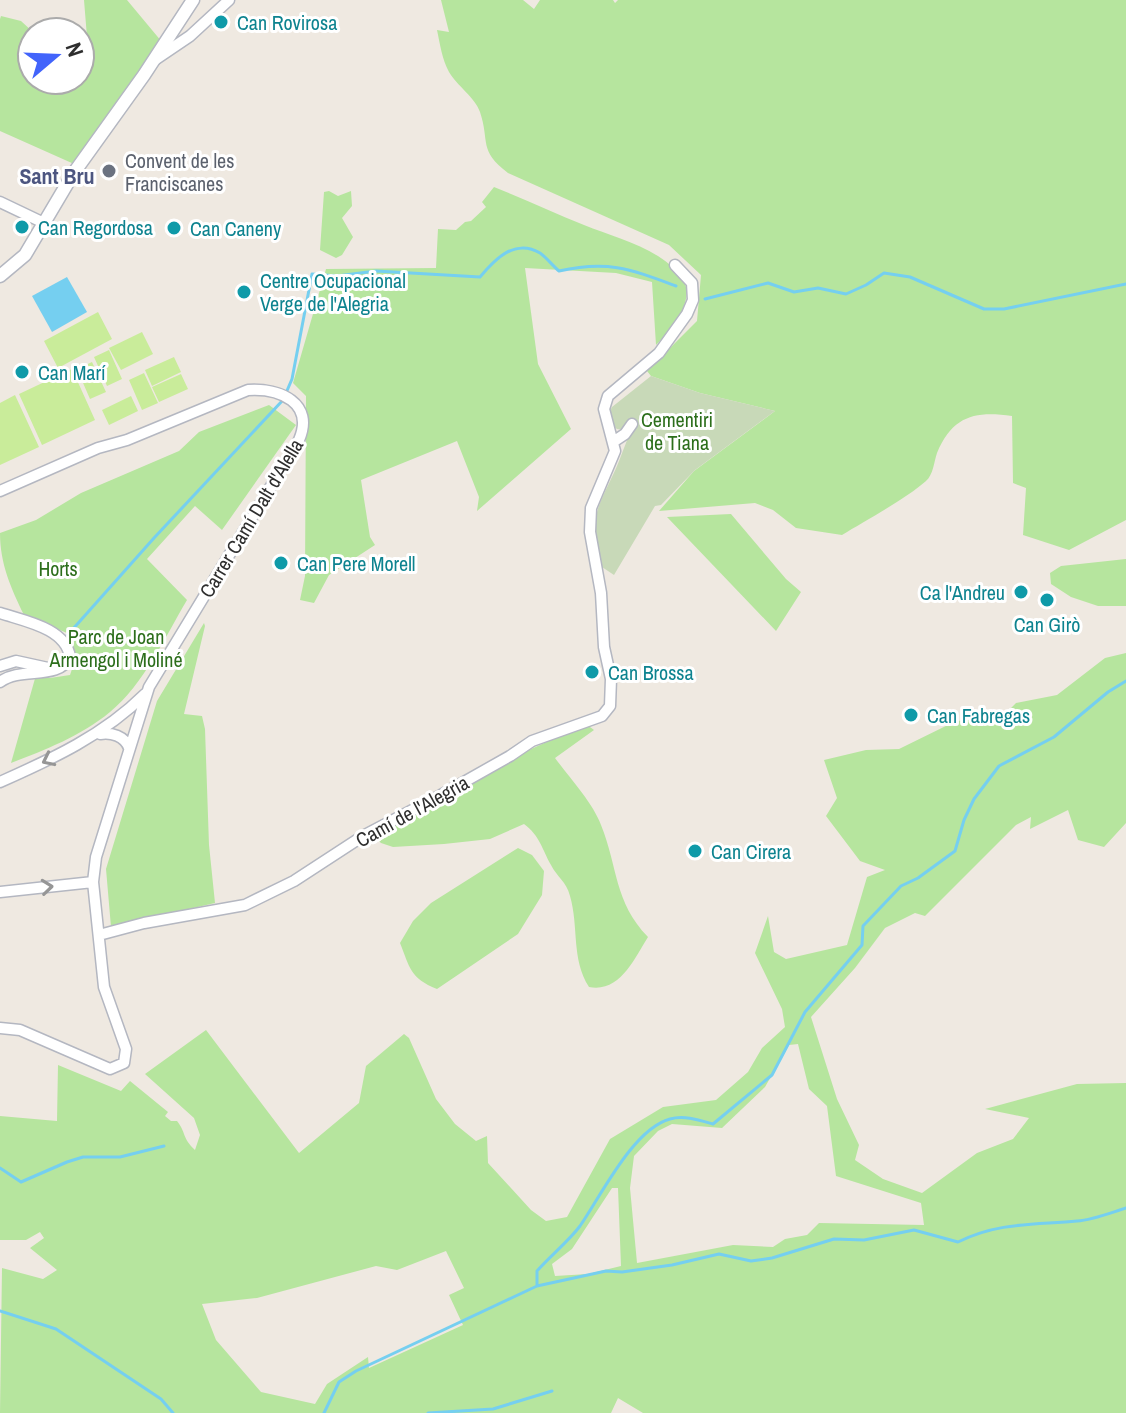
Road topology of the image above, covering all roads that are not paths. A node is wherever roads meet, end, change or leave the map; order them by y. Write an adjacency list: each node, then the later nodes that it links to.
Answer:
1 (193, 0): 3 (street)
2 (229, 0): 3 (street)
3 (154, 60): 5 (street)
4 (0, 202): 5 (street)
5 (44, 223): 7 (street)
6 (675, 265): 9 (street)
7 (0, 276)
8 (632, 424): 9 (street)
9 (613, 442): 21 (street, Camí de l'Alegria)
10 (0, 491): 15 (street, Carrer Camí Dalt d'Alella)
11 (0, 613): 13 (street)
12 (0, 666): 13 (street)
13 (53, 671): 14 (street)
14 (0, 682)
15 (147, 693): 16 (street); 17 (street, Carrer Camí Dalt d'Alella)
16 (94, 736): 17 (street); 18 (street, one-way to 18)
17 (129, 748): 19 (street, Carrer Camí Dalt d'Alella)
18 (0, 782)
19 (93, 882): 20 (street, one-way to 19); 21 (street, Carrer Camí Dalt d'Alella)
20 (0, 892)
21 (99, 935): 22 (street, Carrer Camí Dalt d'Alella)
22 (0, 1028)

